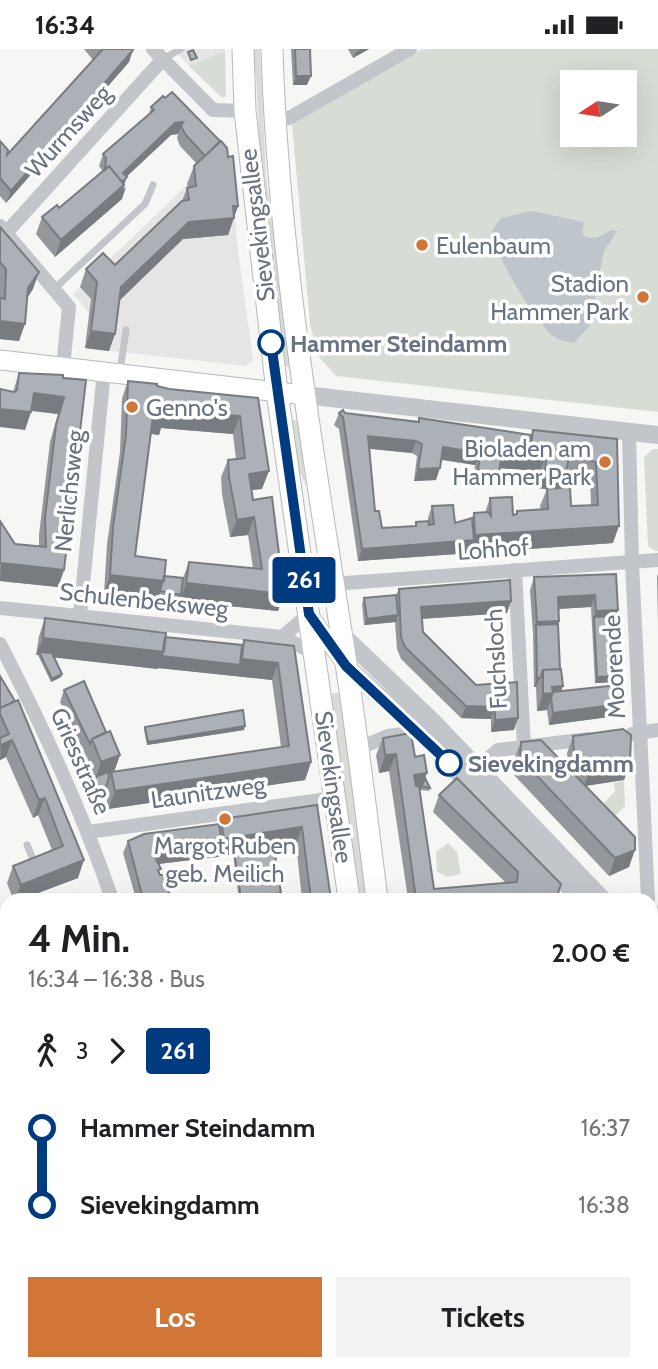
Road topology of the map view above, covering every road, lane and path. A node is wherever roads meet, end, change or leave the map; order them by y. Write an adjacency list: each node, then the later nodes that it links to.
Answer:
1 (181, 49): 5 (lane)
2 (243, 49): 6 (main road, Sievekingsallee)
3 (272, 49): 7 (main road, Sievekingsallee)
4 (410, 49): 7 (street)
5 (158, 54): 6 (street); 9 (street, Wurmsweg)
6 (245, 111): 15 (main road, Sievekingsallee)
7 (275, 120): 16 (main road, Sievekingsallee)
8 (153, 185): 10 (lane)
9 (3, 229): 10 (street)
10 (53, 290): 13 (street)
11 (125, 330): 14 (lane)
12 (0, 361): 13 (main road)
13 (63, 367): 14 (main road)
14 (112, 372): 15 (main road); 25 (street, Nerlichsweg)
15 (277, 392): 16 (main road); 24 (main road, Sievekingsallee)
16 (304, 395): 17 (street); 22 (main road, Sievekingsallee)
17 (629, 432): 18 (street); 20 (street, Moorende)
18 (658, 435)
19 (658, 560): 20 (street, Lohhof)
20 (632, 562): 21 (street, Lohhof); 33 (street, Moorende)
21 (515, 570): 22 (street, Lohhof); 34 (street, Fuchsloch)
22 (332, 584): 26 (main road, Sievekingsallee)
23 (0, 608): 25 (street, Schulenbeksweg)
24 (309, 614): 27 (street); 29 (main road, Sievekingsallee); 30 (street)
25 (80, 615): 27 (street, Schulenbeksweg)
26 (341, 634): 30 (main road, Sievekingsallee); 36 (street)
27 (282, 637): 29 (street, Schulenbeksweg)
28 (0, 644): 38 (street, Griesstraße)
29 (316, 654): 37 (main road, Sievekingsallee)
30 (346, 666): 32 (street); 35 (main road, Sievekingsallee)
31 (658, 730): 33 (street)
32 (419, 732): 35 (street, Sievekingsallee); 44 (street)
33 (640, 733): 34 (street); 46 (street, Moorende)
34 (524, 747): 36 (street)
35 (357, 749): 43 (main road, Sievekingsallee)
36 (478, 768): 45 (street)
37 (335, 798): 38 (street, Launitzweg); 42 (main road, Sievekingsallee)
38 (87, 842): 41 (street, Griesstraße)
39 (27, 845): 40 (lane)
40 (46, 863)
41 (109, 893)
42 (348, 893)
43 (376, 893)
44 (575, 893)
45 (597, 893)
46 (648, 893)

